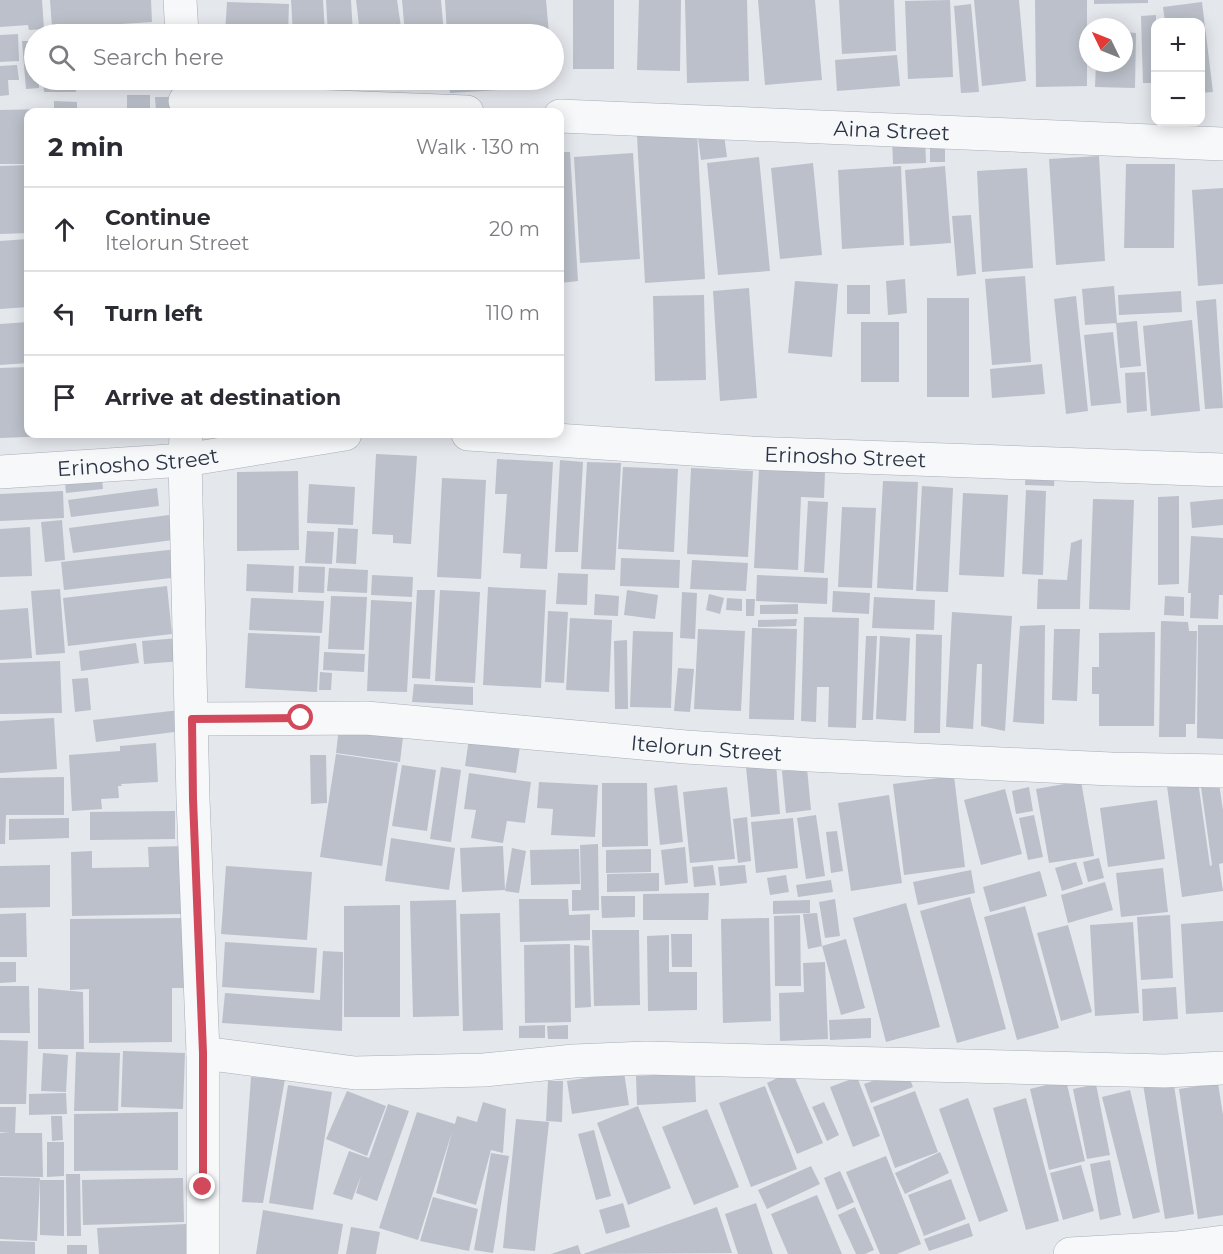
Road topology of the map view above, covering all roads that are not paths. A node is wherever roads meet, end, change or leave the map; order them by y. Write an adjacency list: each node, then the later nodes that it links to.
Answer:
1 (180, 0): 2 (street)
2 (181, 24)
3 (185, 98): 4 (street)
4 (386, 108)
5 (564, 116): 6 (street, Aina Street)
6 (1223, 144)
7 (296, 438): 9 (street, Erinosho Street)
8 (528, 438): 10 (street, Erinosho Street)
9 (186, 447): 11 (street, Erinosho Street); 12 (street)
10 (1223, 470)
11 (0, 472)
12 (192, 719): 13 (street, Itelorun Street); 14 (street)
13 (1223, 771)
14 (203, 1053): 15 (street); 17 (street)
15 (1223, 1068)
16 (1223, 1242): 18 (street)
17 (203, 1254)
18 (1070, 1254)

